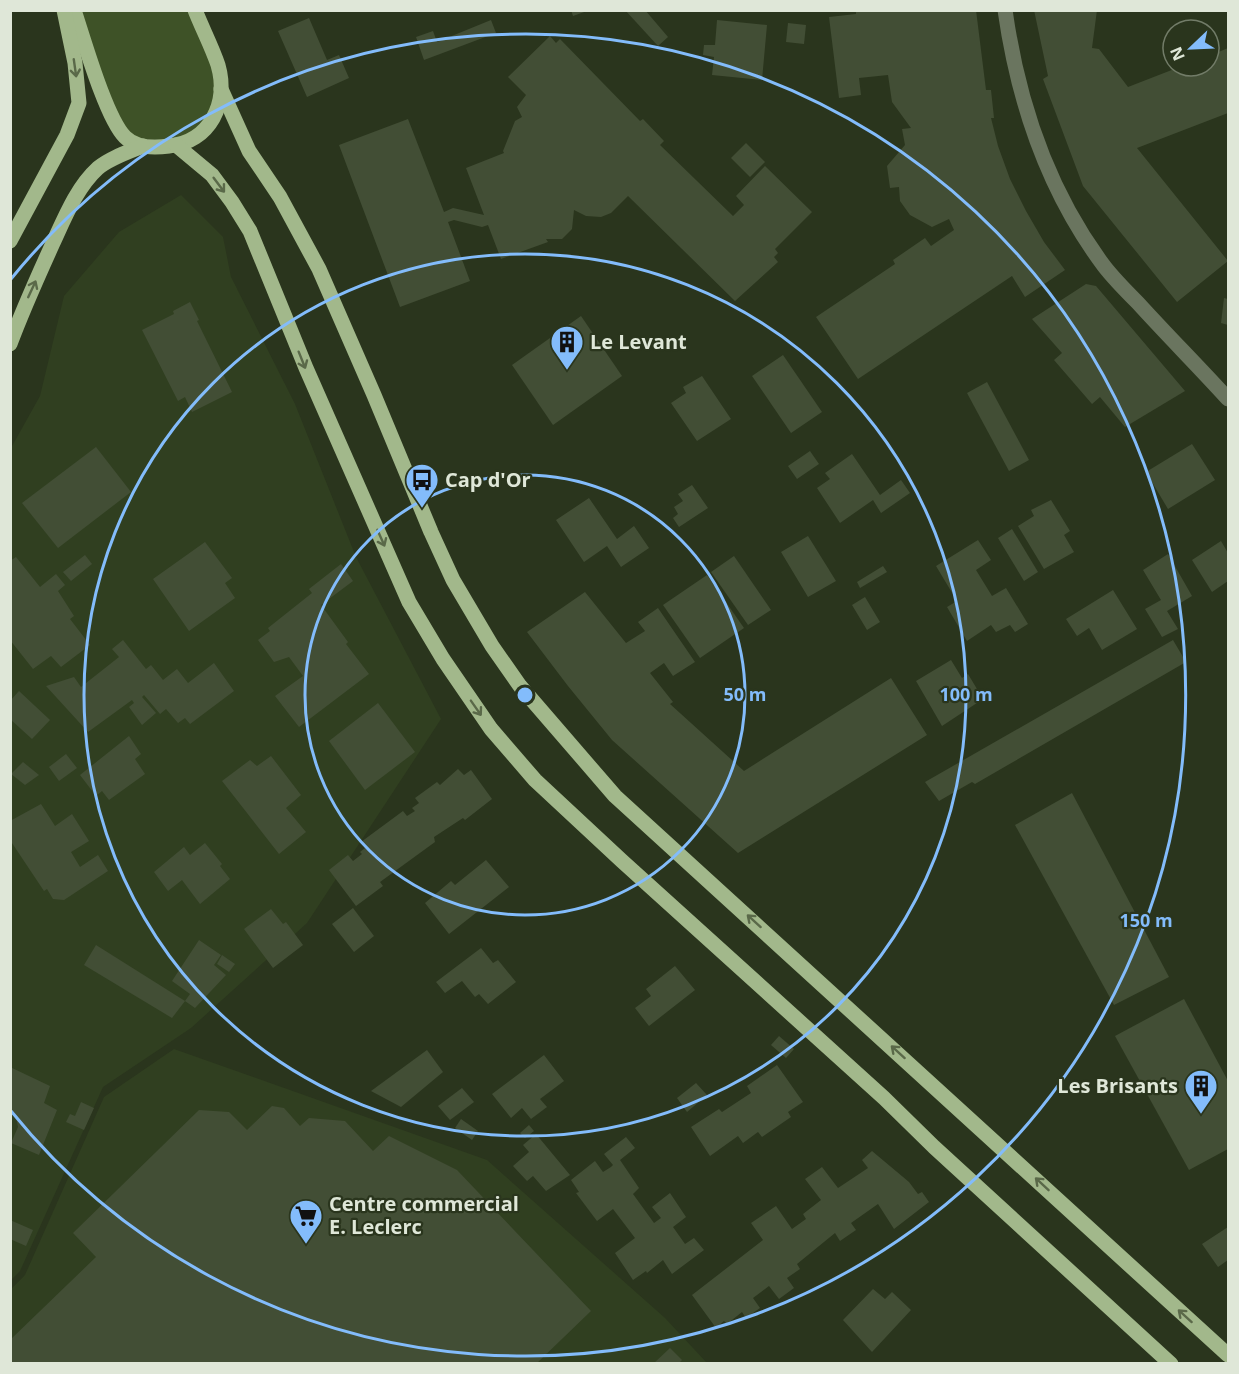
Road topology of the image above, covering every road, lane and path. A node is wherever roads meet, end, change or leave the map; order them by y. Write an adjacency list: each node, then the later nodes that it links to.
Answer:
1 (64, 10): 8 (main road, one-way to 8)
2 (74, 10): 6 (main road)
3 (195, 10): 5 (main road)
4 (1005, 10): 10 (street)
5 (221, 89): 7 (main road); 11 (main road, one-way to 5)
6 (143, 146): 7 (main road); 9 (main road, one-way to 6)
7 (176, 146): 12 (main road, one-way to 12)
8 (10, 241)
9 (10, 344)
10 (1228, 399)
11 (1228, 1355)
12 (1171, 1364)

